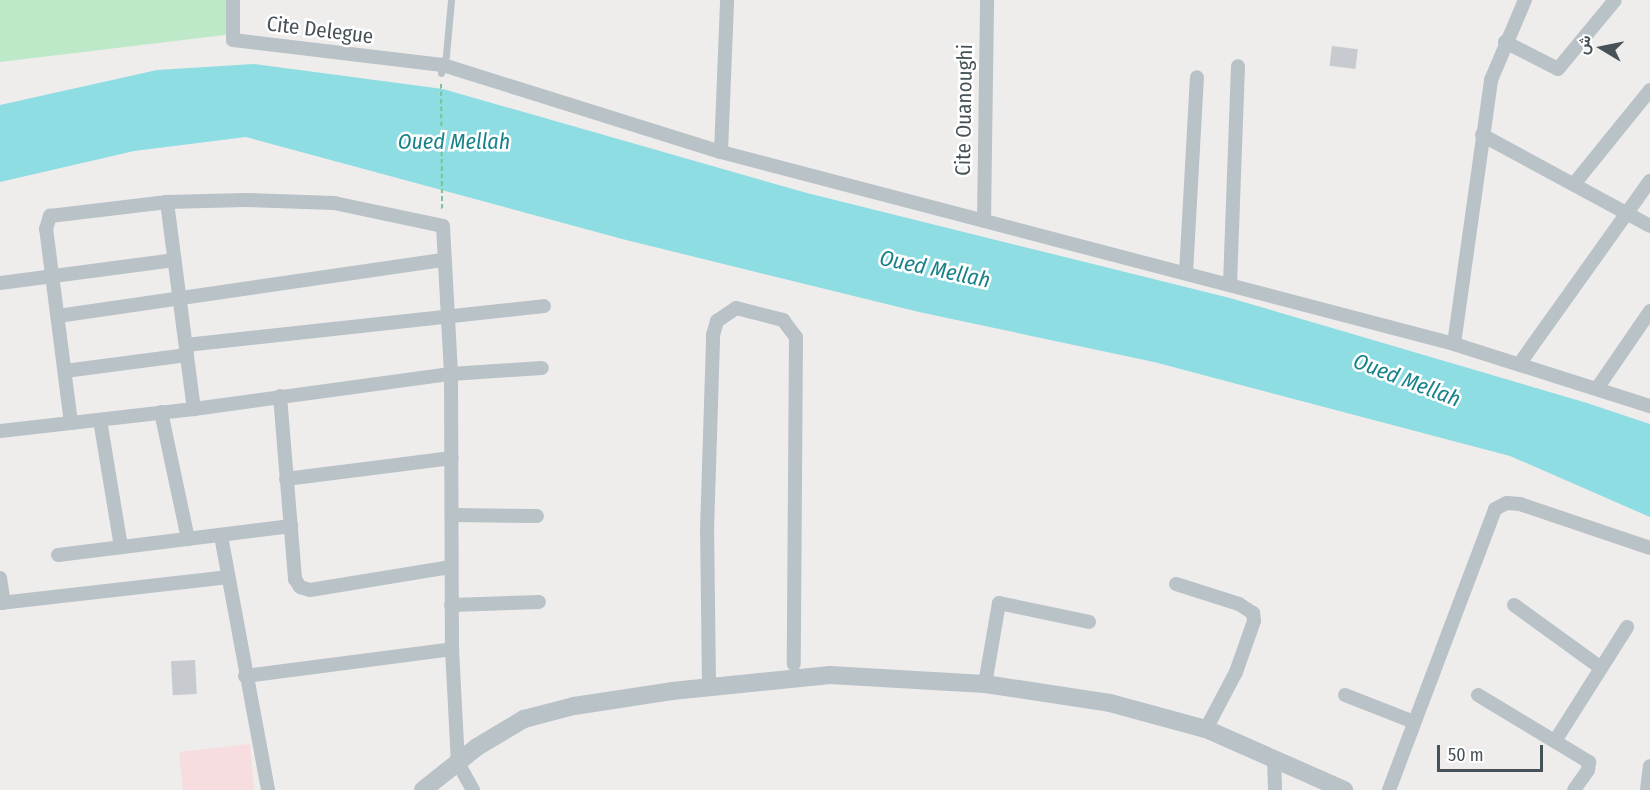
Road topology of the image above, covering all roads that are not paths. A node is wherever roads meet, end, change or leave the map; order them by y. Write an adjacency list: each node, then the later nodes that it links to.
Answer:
1 (233, 0): 9 (street, Cite Delegue)
2 (451, 0): 9 (lane)
3 (727, 0): 13 (street)
4 (987, 0): 18 (street, Cite Ouanoughi)
5 (1525, 0): 7 (street)
6 (1615, 0): 7 (street)
7 (1505, 42): 12 (street)
8 (1238, 66): 25 (street)
9 (442, 69): 13 (street)
10 (1197, 77): 22 (street)
11 (1650, 90): 15 (street)
12 (1482, 135): 15 (street); 31 (street)
13 (721, 152): 18 (street)
14 (1650, 181): 17 (street)
15 (1574, 184): 17 (street)
16 (167, 202): 20 (street); 21 (street); 23 (street)
17 (1626, 213): 19 (street); 33 (street)
18 (984, 221): 22 (street)
19 (1650, 226)
20 (174, 260): 23 (street); 26 (street)
21 (444, 260): 26 (street); 30 (street)
22 (1186, 273): 25 (street)
23 (52, 278): 24 (street); 29 (street)
24 (0, 283)
25 (1230, 284): 31 (street)
26 (179, 299): 29 (street); 32 (street)
27 (544, 306): 30 (street)
28 (1650, 311): 37 (street)
29 (58, 316): 35 (street)
30 (448, 316): 32 (street); 36 (street)
31 (1454, 344): 33 (street)
32 (186, 350): 35 (street); 40 (street)
33 (1520, 363): 37 (street)
34 (542, 368): 36 (street)
35 (65, 370): 43 (street)
36 (451, 374): 38 (street); 45 (street)
37 (1598, 387): 39 (street)
38 (280, 396): 40 (street); 46 (street)
39 (1650, 406)
40 (194, 409): 41 (street)
41 (161, 412): 42 (street); 51 (street)
42 (100, 420): 43 (street); 52 (street)
43 (71, 423): 44 (street)
44 (0, 431)
45 (452, 458): 46 (street); 47 (street)
46 (286, 479): 49 (street)
47 (452, 514): 48 (street); 55 (street)
48 (537, 516)
49 (291, 526): 50 (street); 55 (street)
50 (221, 536): 51 (street); 56 (street)
51 (188, 539): 52 (street)
52 (121, 547): 54 (street)
53 (1650, 548): 73 (street)
54 (58, 555)
55 (451, 567): 61 (street)
56 (227, 577): 60 (street); 68 (street)
57 (0, 578): 60 (street)
58 (1176, 584): 74 (street)
59 (539, 602): 61 (street)
60 (2, 603)
61 (451, 605): 65 (street)
62 (1514, 605): 67 (street)
63 (1089, 622): 69 (street)
64 (1627, 627): 67 (street)
65 (452, 649): 68 (street); 77 (street)
66 (794, 664): 70 (street)
67 (1601, 668): 75 (street)
68 (245, 676): 79 (street)
69 (985, 684): 70 (street); 74 (street)
70 (709, 686): 77 (street)
71 (1345, 695): 73 (street)
72 (1478, 695): 75 (street)
73 (1414, 722): 84 (street)
74 (1206, 729): 76 (street)
75 (1555, 741): 85 (street)
76 (1274, 759): 82 (street); 83 (street)
77 (458, 763): 80 (street); 81 (street)
78 (1650, 766): 86 (street)
79 (268, 790)
80 (423, 790)
81 (473, 790)
82 (1275, 790)
83 (1344, 790)
84 (1389, 790)
85 (1574, 790)
86 (1647, 790)

